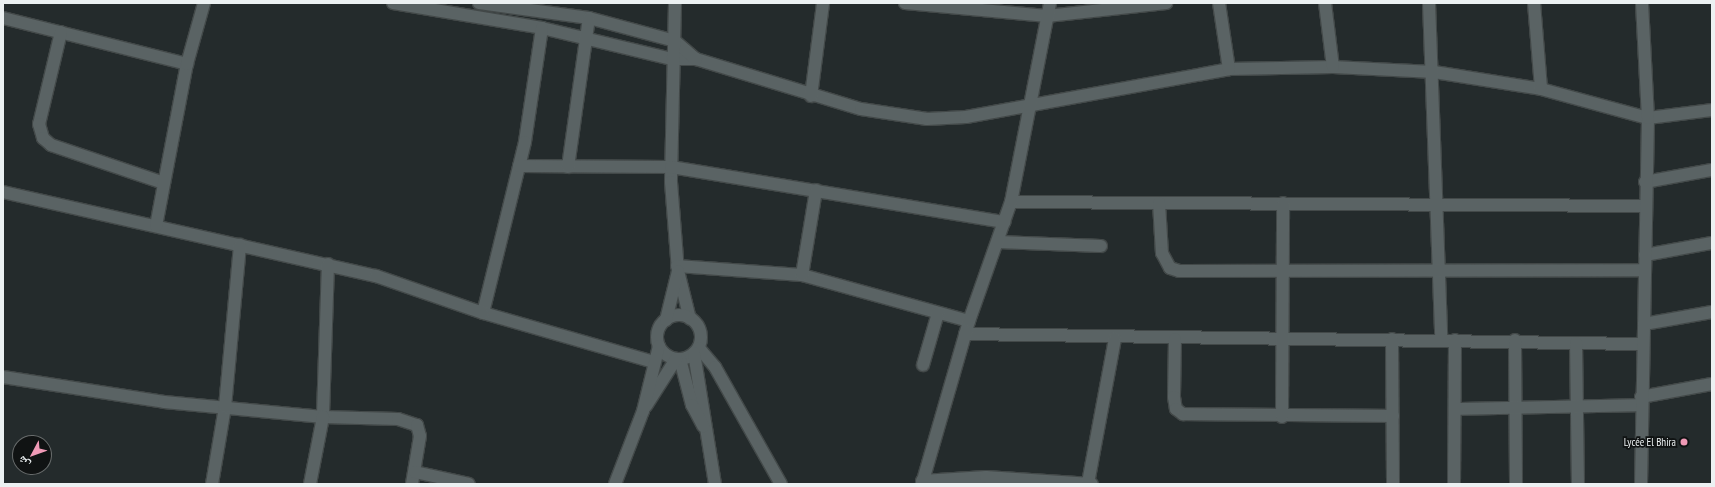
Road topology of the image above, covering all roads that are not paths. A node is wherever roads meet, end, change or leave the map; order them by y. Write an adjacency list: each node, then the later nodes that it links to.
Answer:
1 (204, 3): 23 (street)
2 (393, 3): 17 (street)
3 (479, 3): 16 (street)
4 (675, 3): 20 (street)
5 (823, 3): 28 (street)
6 (905, 3): 14 (street)
7 (1050, 3): 14 (street)
8 (1166, 3): 14 (street)
9 (1219, 3): 25 (street)
10 (1325, 3): 24 (street)
11 (1429, 3): 26 (street)
12 (1534, 3): 27 (street)
13 (1642, 3): 31 (street)
14 (1047, 16): 29 (street)
15 (3, 18): 18 (street)
16 (589, 18): 19 (street); 20 (street)
17 (542, 28): 19 (street); 32 (street)
18 (61, 32): 23 (street); 37 (street)
19 (586, 37): 21 (street); 33 (street)
20 (675, 40): 21 (street); 22 (street)
21 (672, 59): 22 (street); 34 (street)
22 (696, 59): 28 (street)
23 (187, 64): 37 (street)
24 (1333, 67): 25 (street); 26 (street)
25 (1229, 69): 29 (street)
26 (1434, 72): 27 (street); 43 (street)
27 (1541, 89): 31 (street)
28 (811, 96): 29 (street)
29 (1032, 102): 40 (street)
30 (1712, 110): 31 (street)
31 (1648, 118): 36 (street)
32 (519, 166): 33 (street); 59 (street)
33 (568, 167): 34 (street)
34 (671, 167): 38 (street); 53 (street)
35 (1712, 170): 36 (street)
36 (1645, 182): 44 (street)
37 (164, 183): 46 (street)
38 (816, 190): 45 (street); 57 (street)
39 (3, 192): 46 (street)
40 (1011, 202): 41 (street); 45 (street)
41 (1159, 203): 42 (street); 56 (street)
42 (1282, 203): 43 (street); 56 (street)
43 (1438, 203): 44 (street); 54 (street)
44 (1645, 206): 51 (street)
45 (1005, 222): 47 (street)
46 (156, 226): 49 (street)
47 (998, 242): 50 (street); 63 (street)
48 (1712, 243): 51 (street)
49 (240, 245): 52 (street); 85 (street)
50 (1102, 246)
51 (1645, 255): 55 (street)
52 (328, 264): 59 (street); 90 (street)
53 (678, 268): 57 (street); 61 (street); 62 (street)
54 (1440, 269): 55 (street); 56 (street); 67 (street)
55 (1644, 270): 64 (street)
56 (1284, 272): 66 (street)
57 (802, 275): 60 (street)
58 (1712, 312): 64 (street)
59 (483, 313): 78 (street)
60 (938, 313): 63 (street); 79 (street)
61 (690, 319): 62 (street); 76 (street)
62 (666, 320): 75 (street)
63 (969, 321): 65 (street)
64 (1644, 324): 74 (street)
65 (965, 334): 68 (street); 94 (street)
66 (1282, 338): 69 (street); 70 (street); 88 (street)
67 (1441, 338): 70 (street); 71 (street)
68 (1115, 339): 69 (street); 102 (street)
69 (1175, 339): 88 (street)
70 (1392, 339): 89 (street)
71 (1455, 340): 72 (street); 86 (street)
72 (1515, 340): 73 (street); 83 (street)
73 (1576, 343): 74 (street); 84 (street)
74 (1643, 344): 82 (street)
75 (659, 346): 77 (street); 78 (street)
76 (696, 350): 77 (street); 91 (street); 101 (street)
77 (678, 359): 87 (street); 91 (street)
78 (654, 362): 87 (street)
79 (923, 365)
80 (3, 377): 85 (street)
81 (1712, 384): 82 (street)
82 (1641, 401): 84 (street); 107 (street)
83 (1516, 405): 84 (street); 86 (street); 105 (street)
84 (1578, 405): 106 (street)
85 (225, 407): 90 (street); 95 (street)
86 (1455, 409): 104 (street)
87 (642, 410): 99 (street)
88 (1282, 416): 89 (street)
89 (1393, 416): 103 (street)
90 (323, 417): 92 (street); 96 (street)
91 (703, 427): 100 (street)
92 (415, 472): 97 (street); 98 (street)
93 (1020, 481): 94 (street); 102 (street)
94 (922, 483)
95 (212, 484)
96 (310, 484)
97 (412, 484)
98 (469, 484)
99 (615, 484)
100 (715, 484)
101 (781, 484)
102 (1090, 484)
103 (1393, 484)
104 (1454, 484)
105 (1516, 484)
106 (1578, 484)
107 (1641, 484)

